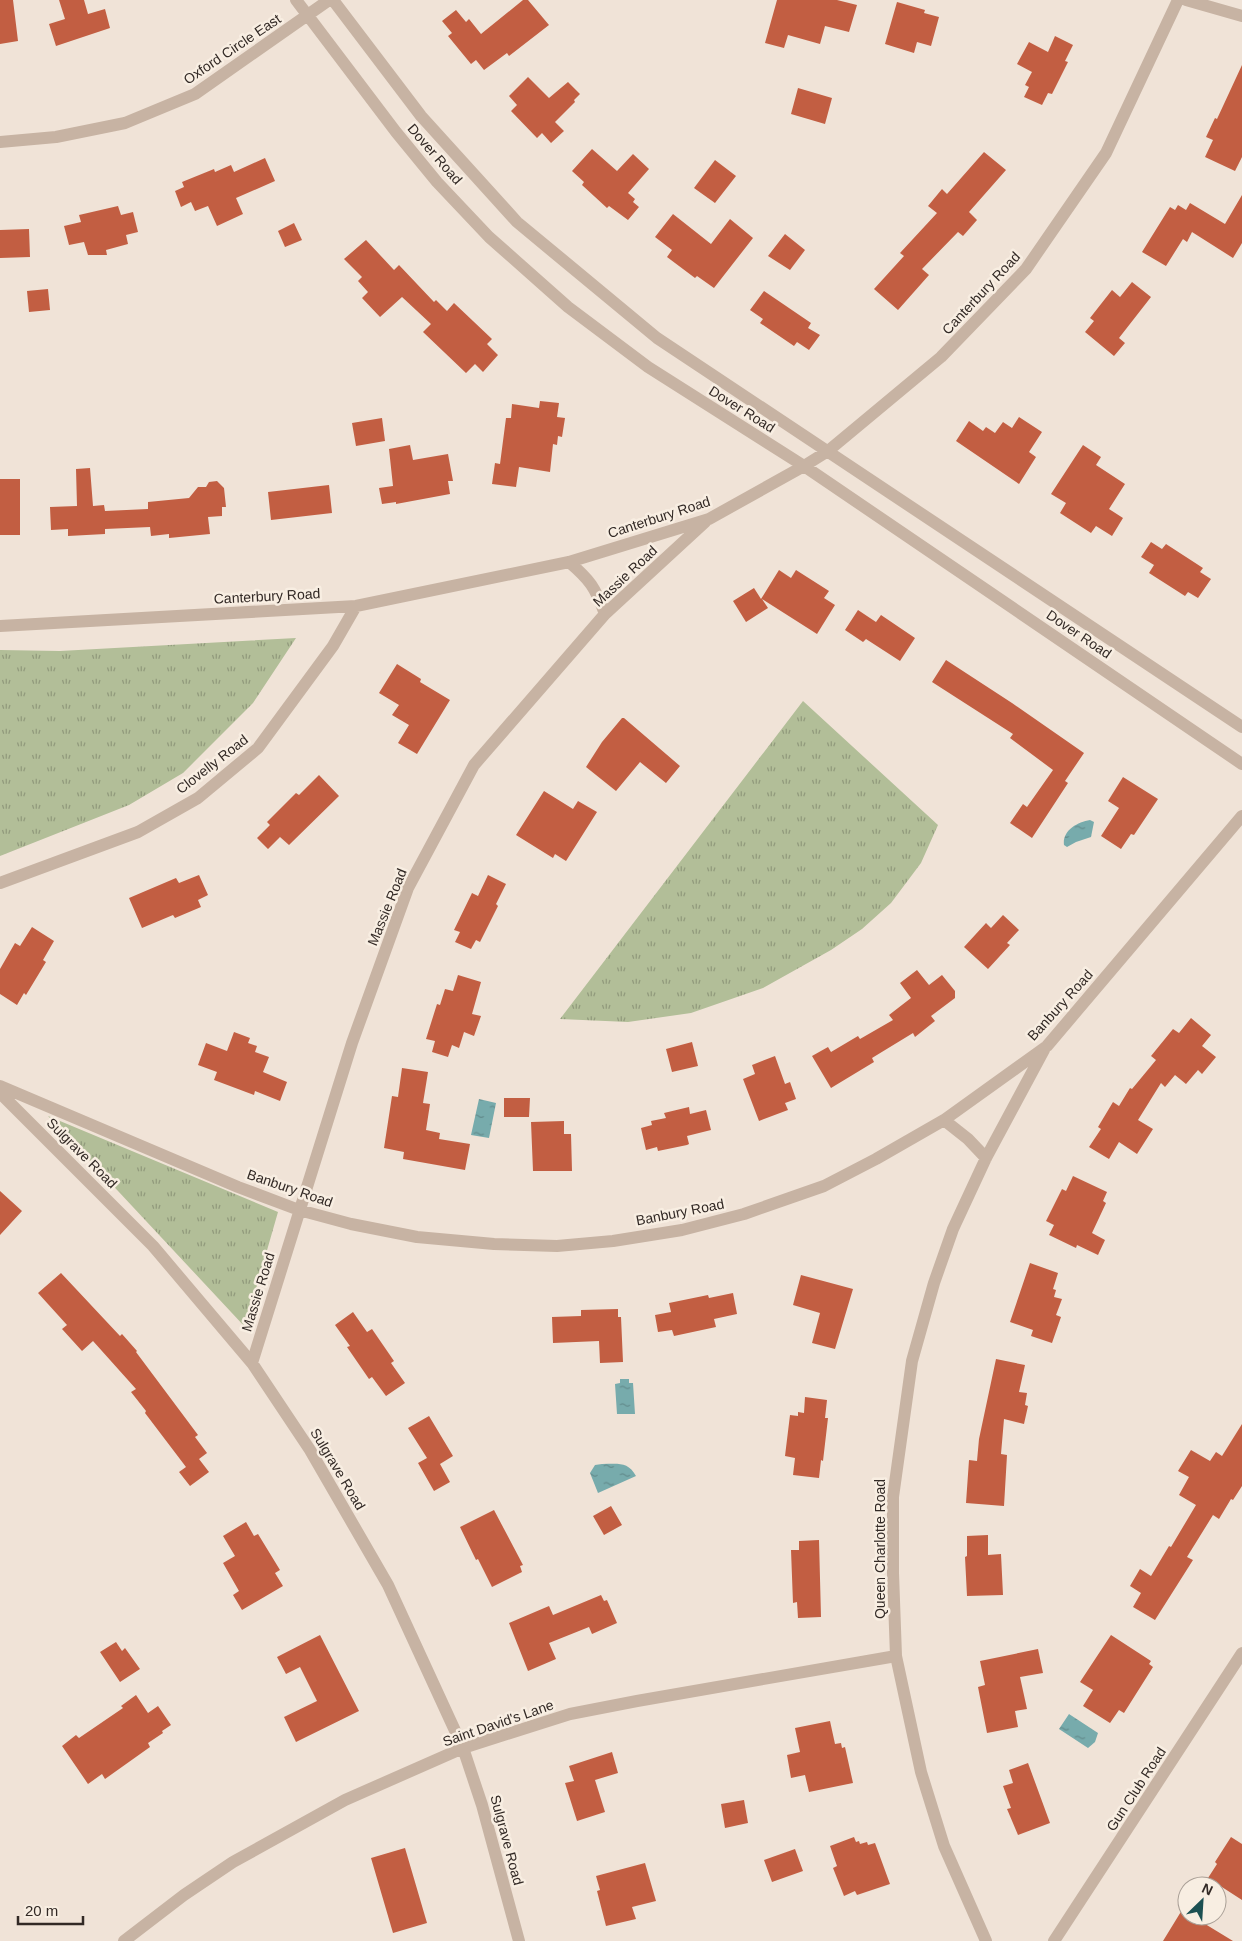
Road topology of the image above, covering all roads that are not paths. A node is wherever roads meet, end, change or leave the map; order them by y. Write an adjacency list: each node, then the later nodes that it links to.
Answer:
1 (296, 0): 6 (street, Dover Road)
2 (329, 0): 6 (street, Oxford Circle East)
3 (333, 0): 9 (street, Dover Road)
4 (1178, 0): 9 (street, Canterbury Road)
5 (1186, 0): 7 (street)
6 (307, 16): 8 (street, Oxford Circle East); 10 (street, Dover Road)
7 (1242, 16)
8 (0, 142)
9 (828, 451): 10 (street, Canterbury Road); 16 (street, Dover Road)
10 (804, 466): 11 (street, Canterbury Road); 17 (street, Dover Road)
11 (709, 519): 12 (street, Canterbury Road); 14 (street, Massie Road)
12 (569, 562): 13 (street, Canterbury Road); 14 (street)
13 (356, 606): 15 (street, Canterbury Road); 19 (street, Clovelly Road)
14 (605, 614): 25 (street, Massie Road)
15 (0, 626)
16 (1242, 727)
17 (1242, 764)
18 (1242, 816): 20 (street, Banbury Road)
19 (0, 883)
20 (1047, 1046): 23 (street, Banbury Road); 24 (street, Queen Charlotte Road)
21 (0, 1086): 25 (street, Banbury Road)
22 (0, 1093): 26 (street, Sulgrave Road)
23 (944, 1120): 24 (street); 25 (street, Banbury Road)
24 (986, 1158): 28 (street, Queen Charlotte Road)
25 (299, 1210): 26 (street, Massie Road)
26 (252, 1363): 29 (street, Sulgrave Road)
27 (1242, 1653): 33 (street, Gun Club Road)
28 (896, 1656): 29 (street, Saint David's Lane); 32 (street, Queen Charlotte Road)
29 (463, 1748): 30 (street, Saint David's Lane); 31 (street, Sulgrave Road)
30 (124, 1941)
31 (519, 1941)
32 (986, 1941)
33 (1054, 1941)

